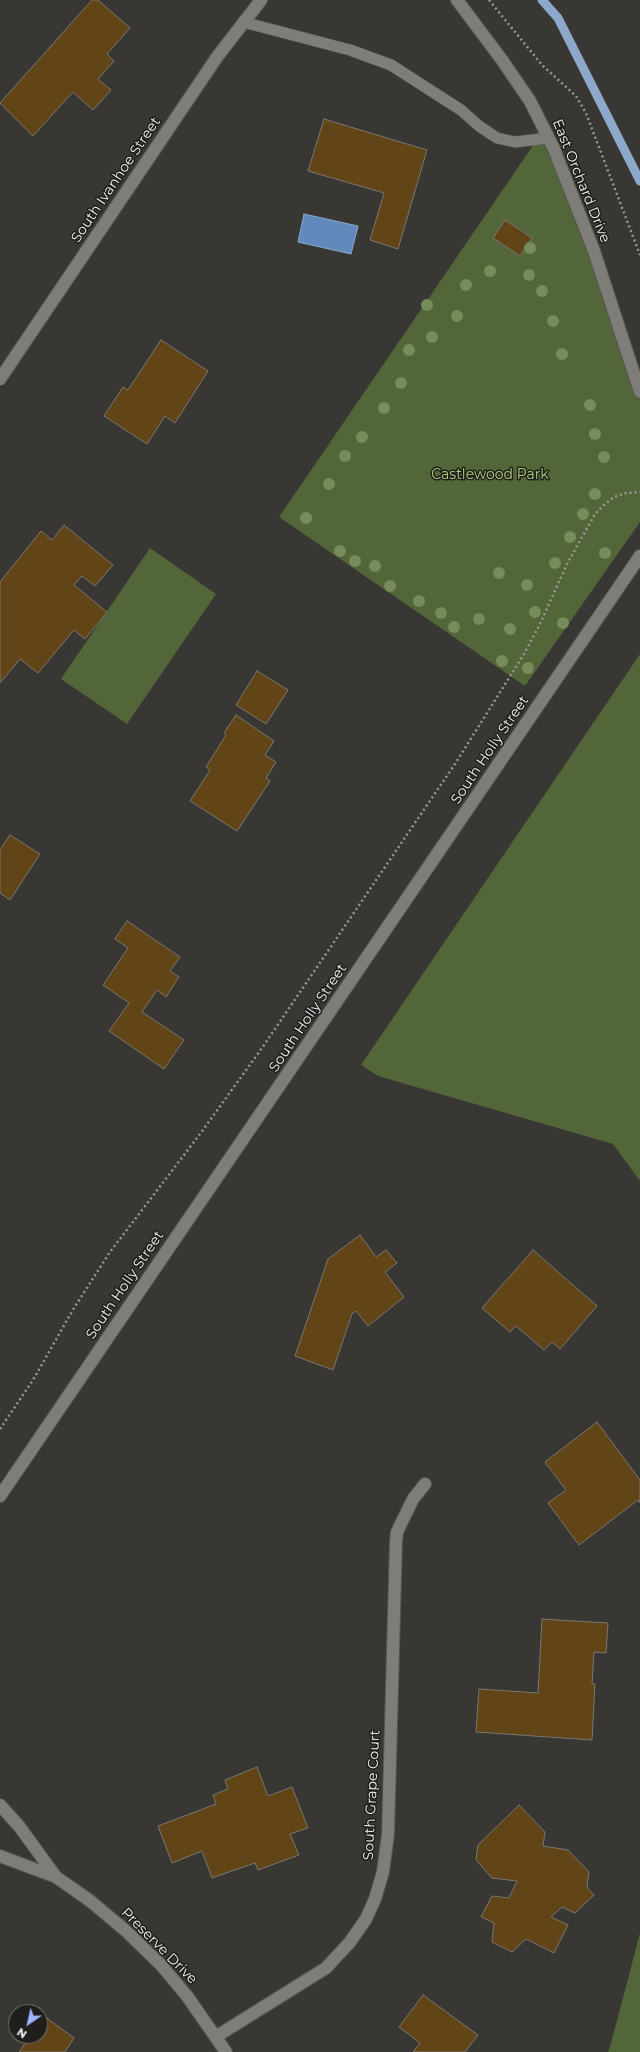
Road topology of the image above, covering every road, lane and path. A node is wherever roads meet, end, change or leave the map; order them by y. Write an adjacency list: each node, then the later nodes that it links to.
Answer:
1 (261, 0): 4 (street, South Ivanhoe Street)
2 (457, 0): 5 (street, East Orchard Drive)
3 (489, 0): 6 (path)
4 (243, 22): 5 (lane); 7 (street, South Ivanhoe Street)
5 (549, 138): 8 (street, East Orchard Drive)
6 (640, 255)
7 (0, 379)
8 (640, 392)
9 (640, 492): 11 (path)
10 (640, 556): 13 (street, South Holly Street)
11 (0, 1429)
12 (425, 1484): 17 (street, South Grape Court)
13 (0, 1496)
14 (0, 1805): 16 (street, Preserve Drive)
15 (0, 1856): 16 (street, Preserve Drive)
16 (56, 1877): 17 (street, Preserve Drive)
17 (217, 2036): 18 (street, Preserve Drive)
18 (226, 2052)

